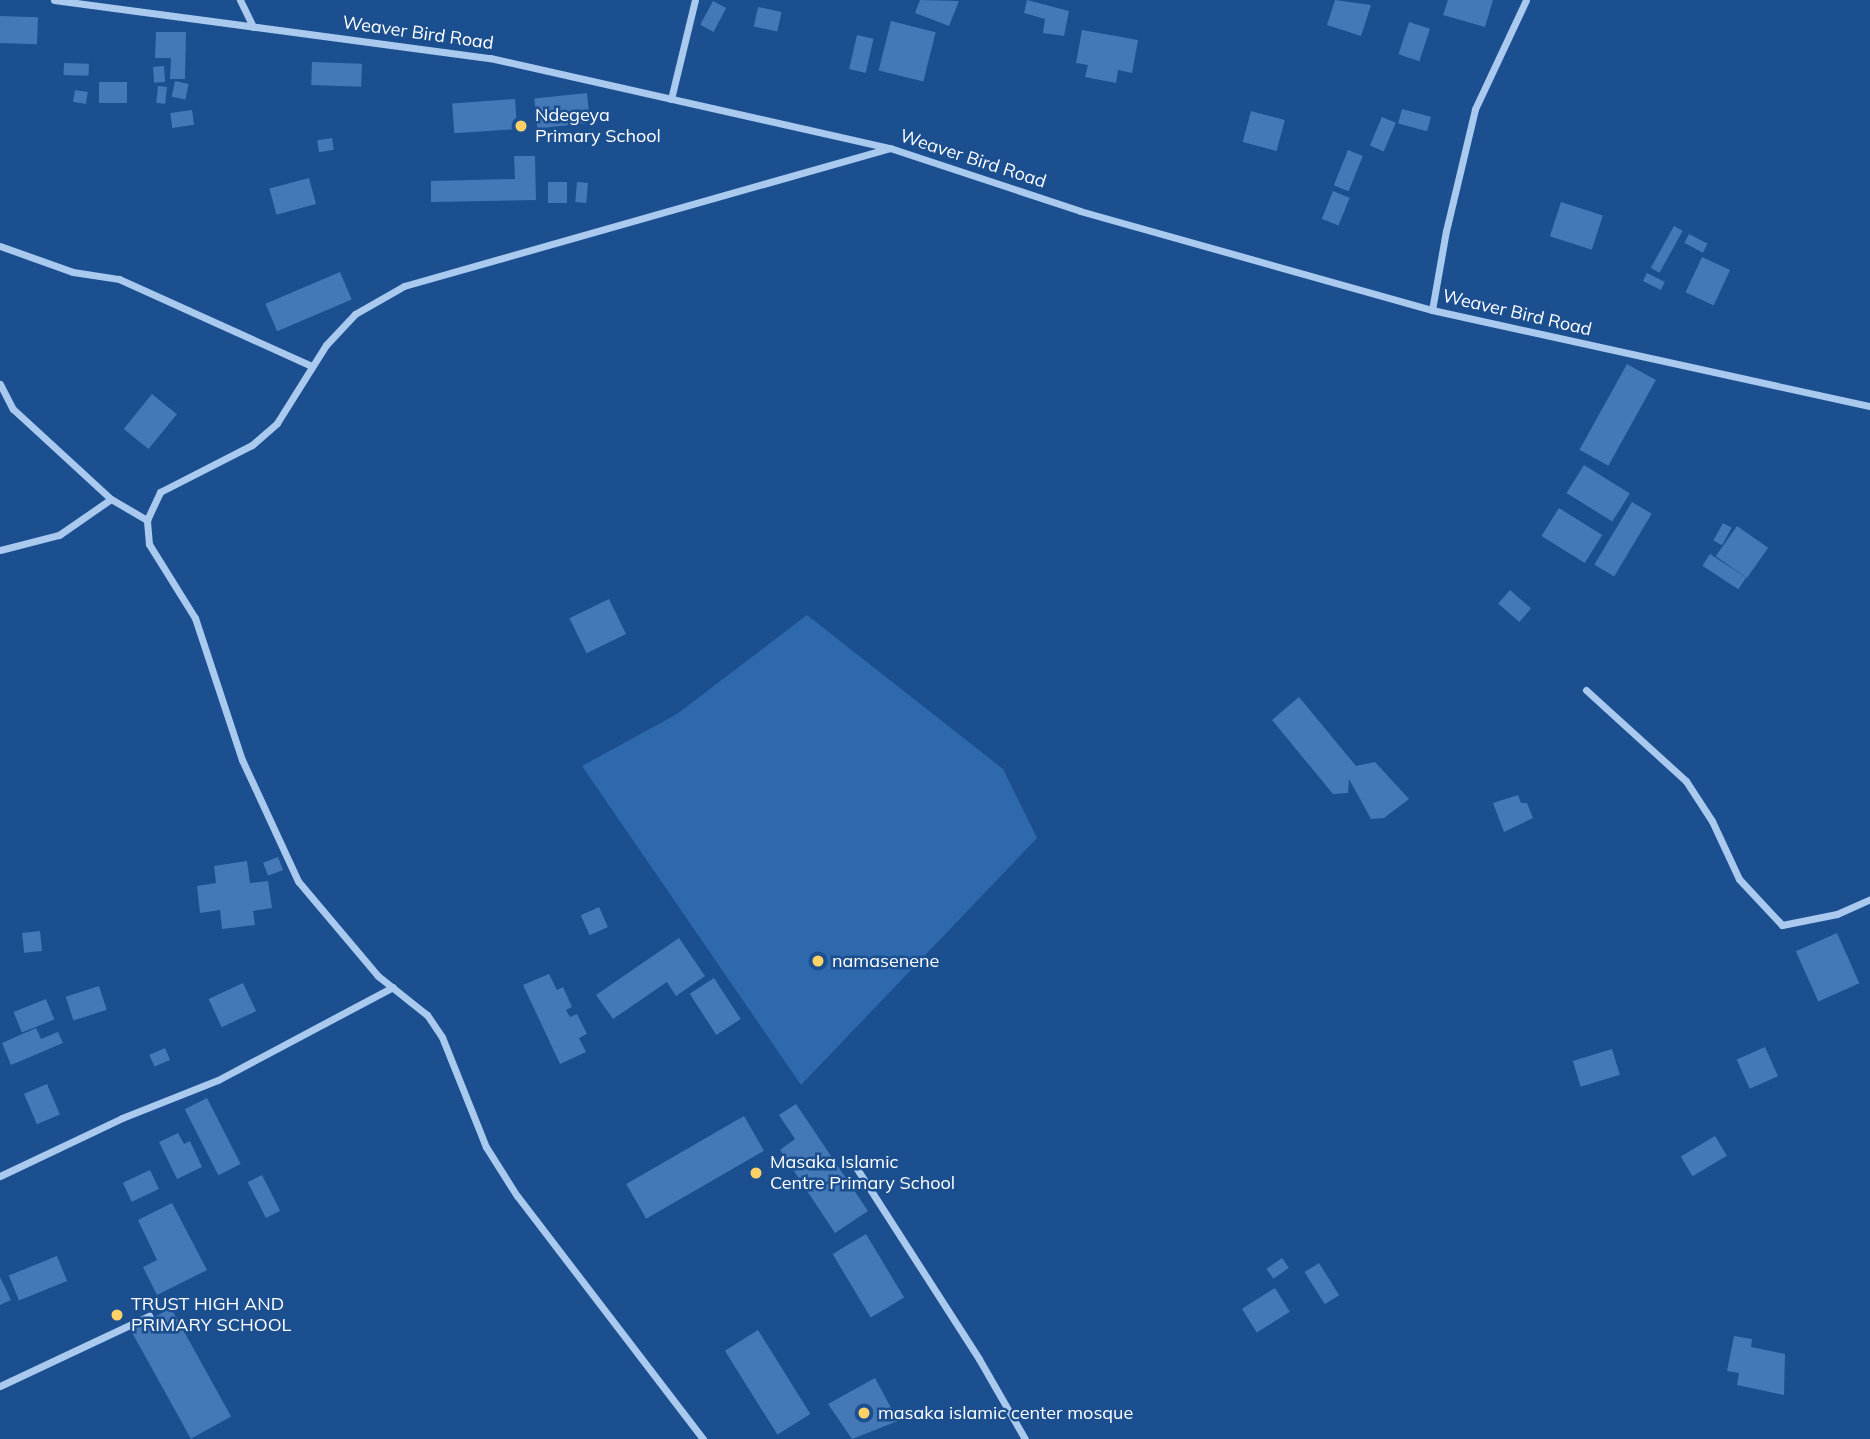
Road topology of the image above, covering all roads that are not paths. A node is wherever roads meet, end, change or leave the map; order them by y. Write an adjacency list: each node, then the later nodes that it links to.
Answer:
1 (54, 0): 5 (street, Weaver Bird Road)
2 (240, 0): 5 (street)
3 (695, 0): 6 (street)
4 (1526, 0): 9 (street)
5 (253, 27): 6 (street, Weaver Bird Road)
6 (671, 99): 7 (street, Weaver Bird Road)
7 (890, 148): 9 (street, Weaver Bird Road); 10 (street)
8 (0, 246): 10 (street)
9 (1433, 310): 12 (street, Weaver Bird Road)
10 (312, 366): 14 (street)
11 (0, 384): 13 (street)
12 (1870, 406)
13 (111, 499): 14 (street); 15 (street)
14 (147, 520): 18 (street)
15 (0, 550)
16 (1586, 690): 17 (street)
17 (1870, 900)
18 (393, 988): 20 (street); 23 (street)
19 (852, 1161): 24 (street)
20 (0, 1176)
21 (149, 1316): 22 (street)
22 (0, 1386)
23 (703, 1439)
24 (1025, 1439)

